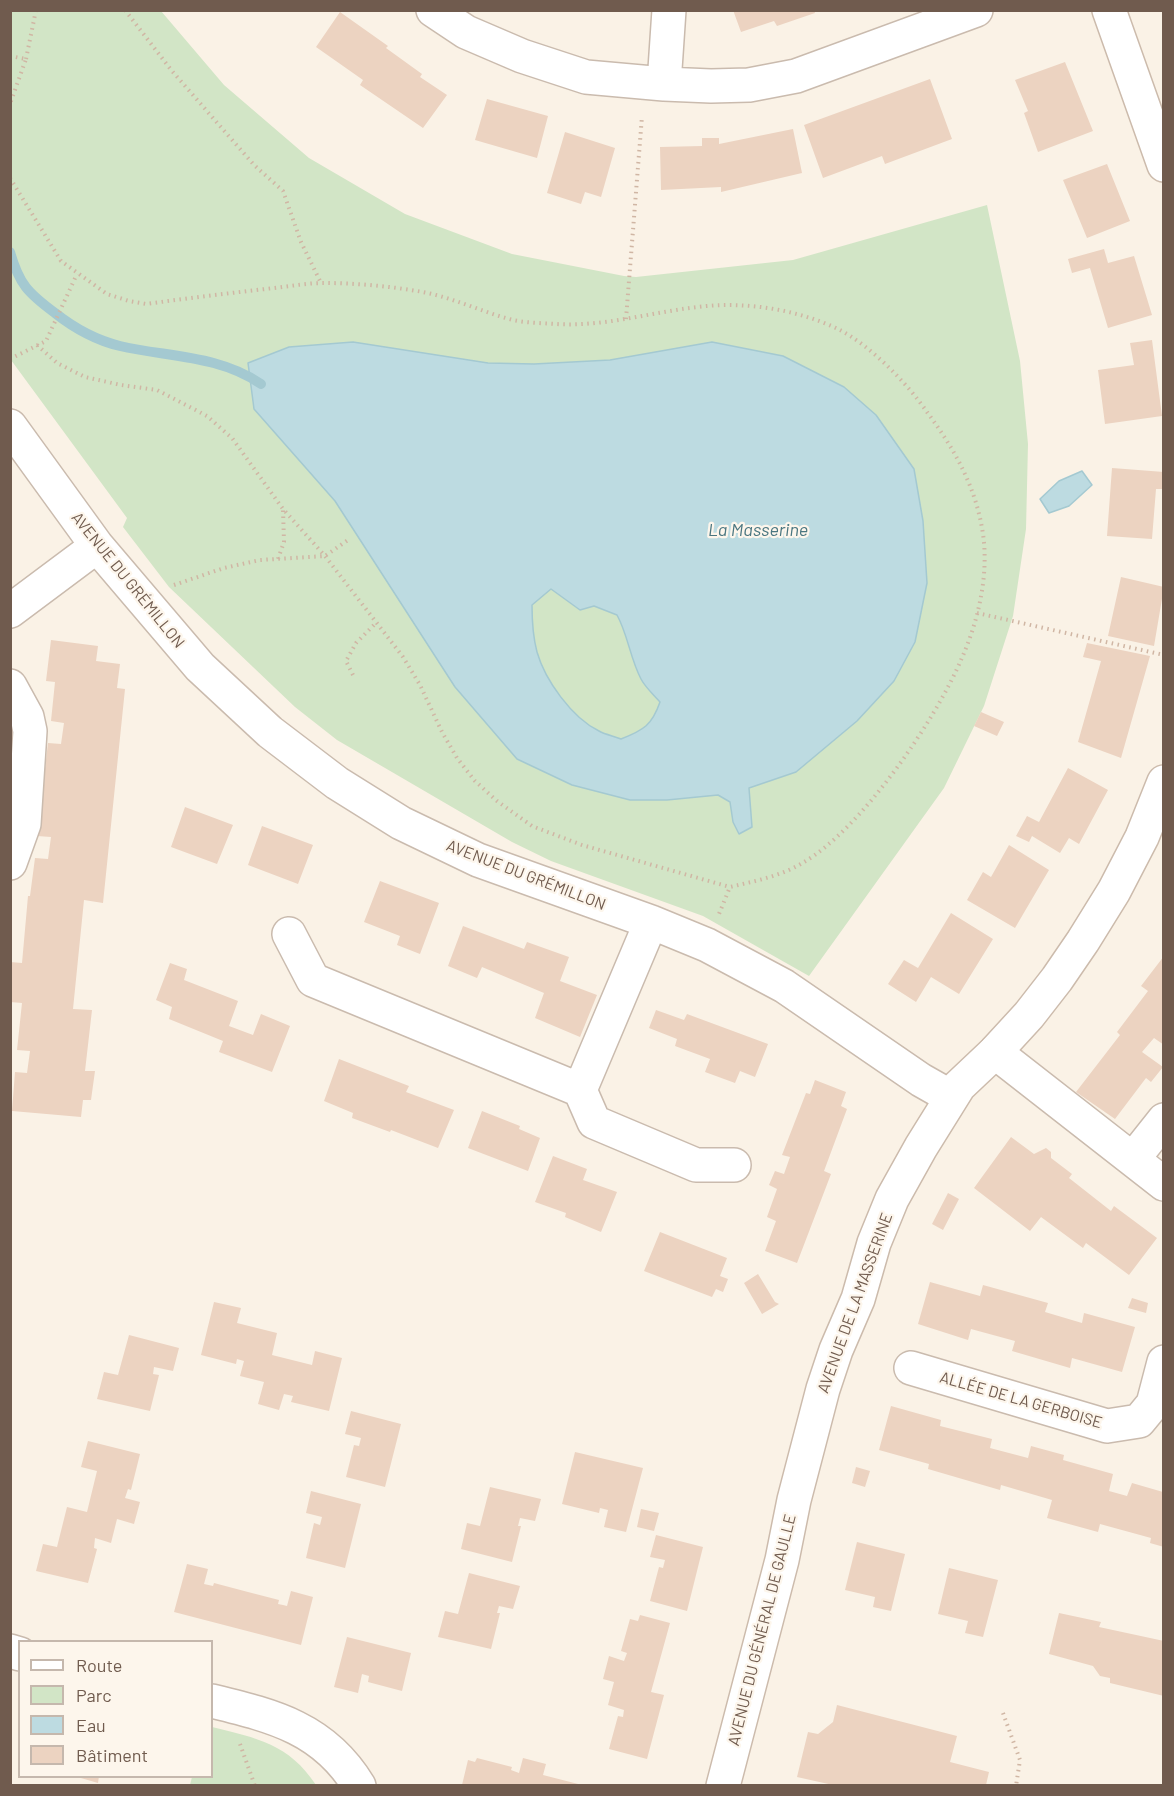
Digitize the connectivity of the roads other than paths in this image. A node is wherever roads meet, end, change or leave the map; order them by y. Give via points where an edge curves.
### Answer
1 (433, 10) edge
2 (669, 10) edge
3 (976, 10) edge
4 (1109, 10) edge
5 (655, 83) junction
6 (1164, 165) edge
7 (10, 426) edge
8 (97, 546) junction
9 (10, 610) edge
10 (10, 686) edge
11 (1164, 782) edge
12 (10, 863) edge
13 (651, 922) junction
14 (290, 934) dead end
15 (995, 1052) junction
16 (580, 1090) junction
17 (951, 1097) junction
18 (1164, 1120) edge
19 (1133, 1159) junction
20 (734, 1165) dead end
21 (1164, 1184) edge
22 (1164, 1362) edge
23 (911, 1368) dead end
24 (800, 1474) joint
25 (213, 1701) edge
26 (359, 1785) edge
27 (723, 1785) edge

1 - 5 street via 466,32 522,56 586,77
2 - 5 street
3 - 5 street via 796,76 749,85
4 - 6 street
7 - 8 street, AVENUE DU GRÉMILLON
8 - 9 street
8 - 13 street, AVENUE DU GRÉMILLON via 200,668 270,732 337,783 400,823 478,860
10 - 12 street via 30,730 24,824
11 - 15 street, AVENUE DE LA MASSERINE via 1142,837 1089,931 1057,979
13 - 16 street
13 - 17 street, AVENUE DU GRÉMILLON via 707,945 784,986
14 - 16 street via 313,980
15 - 17 street, AVENUE DE LA MASSERINE
15 - 19 street
16 - 20 street via 594,1122 696,1165
17 - 24 street, AVENUE DE LA MASSERINE via 892,1199 874,1243 858,1299 823,1389
18 - 19 street
19 - 21 street
22 - 23 street, ALLÉE DE LA GERBOISE via 1153,1404 1139,1421 1107,1426
24 - 27 street, AVENUE DU GÉNÉRAL DE GAULLE via 782,1560
25 - 26 street via 278,1719 304,1731 335,1754

